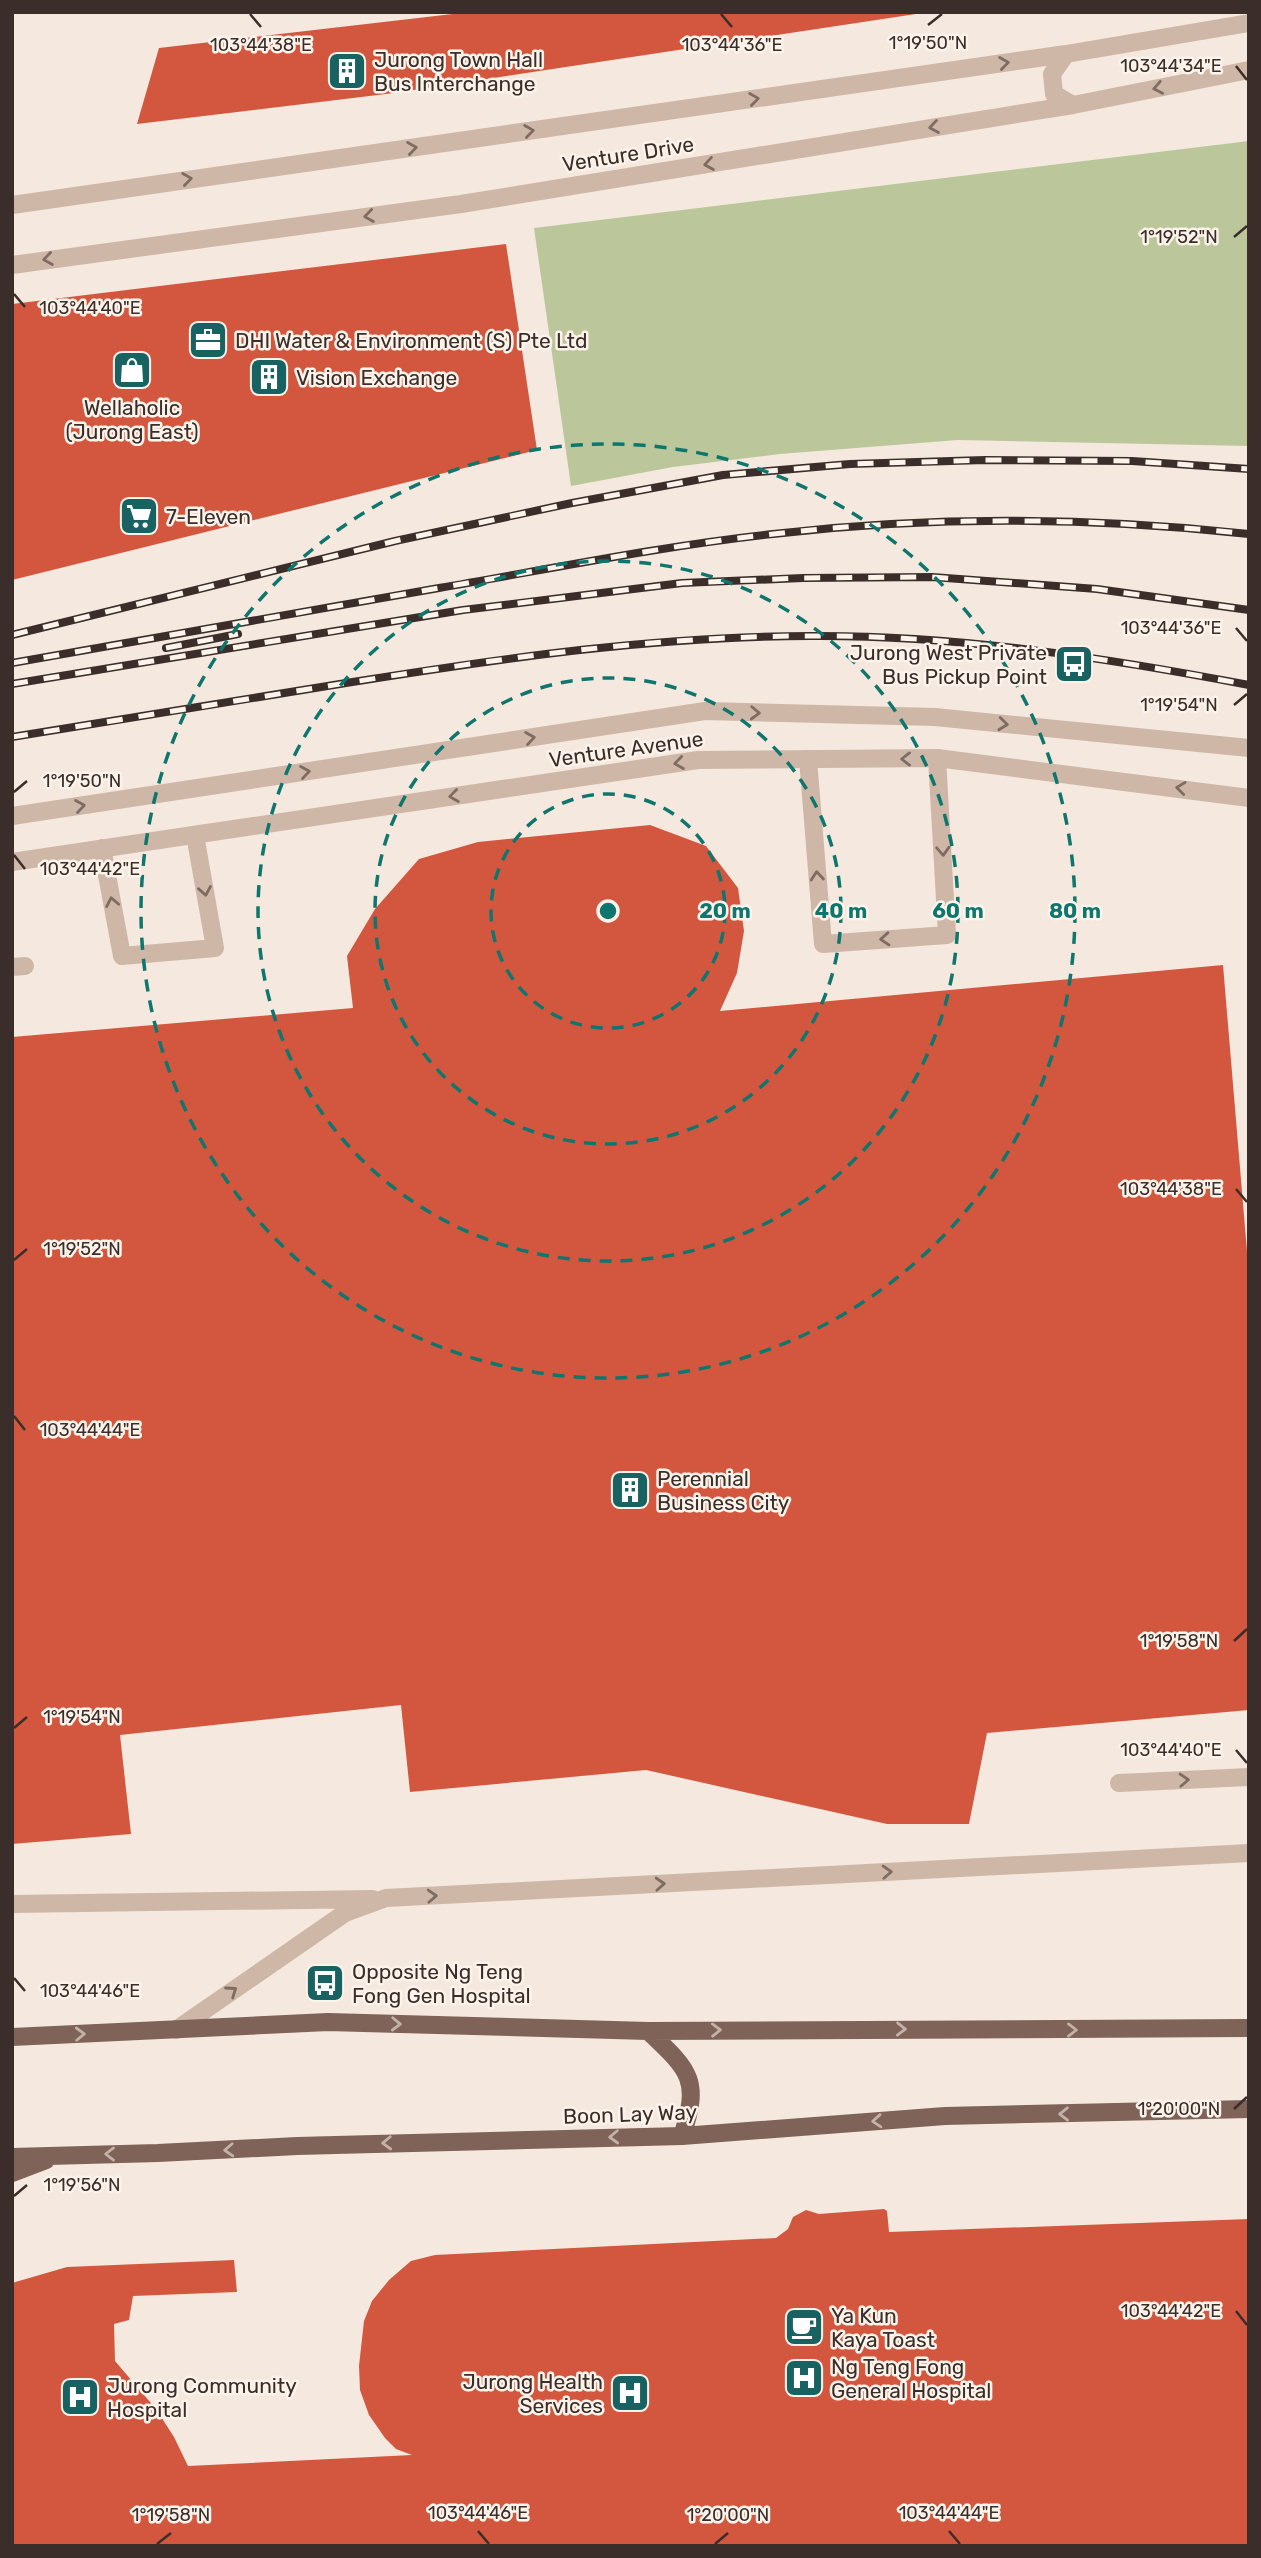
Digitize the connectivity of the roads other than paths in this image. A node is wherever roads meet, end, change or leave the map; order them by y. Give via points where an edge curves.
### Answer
1 (1249, 23) edge
2 (1066, 54) junction
3 (1249, 71) edge
4 (1073, 105) junction
5 (12, 205) edge
6 (12, 265) edge
7 (1249, 748) edge
8 (937, 758) junction
9 (808, 760) junction
10 (1249, 797) edge
11 (12, 816) edge
12 (195, 835) junction
13 (102, 848) junction
14 (12, 862) edge
15 (1249, 1777) edge
16 (1119, 1783) dead end
17 (1249, 1853) edge
18 (386, 1898) junction
19 (12, 1904) edge
20 (1249, 2028) edge
21 (176, 2031) junction
22 (648, 2031) junction
23 (12, 2037) edge
24 (1249, 2109) edge
25 (682, 2136) junction
26 (62, 2154) junction
27 (12, 2157) edge
28 (12, 2173) edge

1 - 2 street, Venture Drive
2 - 4 street via 1052,74 1054,94
5 -> 2 street, Venture Drive
3 -> 4 street, Venture Drive
4 -> 6 street, Venture Drive via 461,204
11 -> 7 street, Venture Avenue via 705,711 935,717
8 -> 9 street, Venture Avenue
8 -> 9 street via 947,935 823,944
10 -> 8 street, Venture Avenue
9 -> 12 street, Venture Avenue via 698,760
12 - 13 street, Venture Avenue
12 -> 13 street via 215,948 122,956
13 - 14 street, Venture Avenue
16 -> 15 street
18 -> 17 street
18 - 19 street
21 -> 18 street via 345,1913
22 -> 20 main road
21 -> 22 main road via 328,2022
23 -> 21 main road
22 - 25 main road via 679,2060 689,2079 692,2106
24 -> 25 main road, Boon Lay Way via 945,2116
25 -> 26 main road, Boon Lay Way
26 - 27 main road, Boon Lay Way
26 - 28 main road

